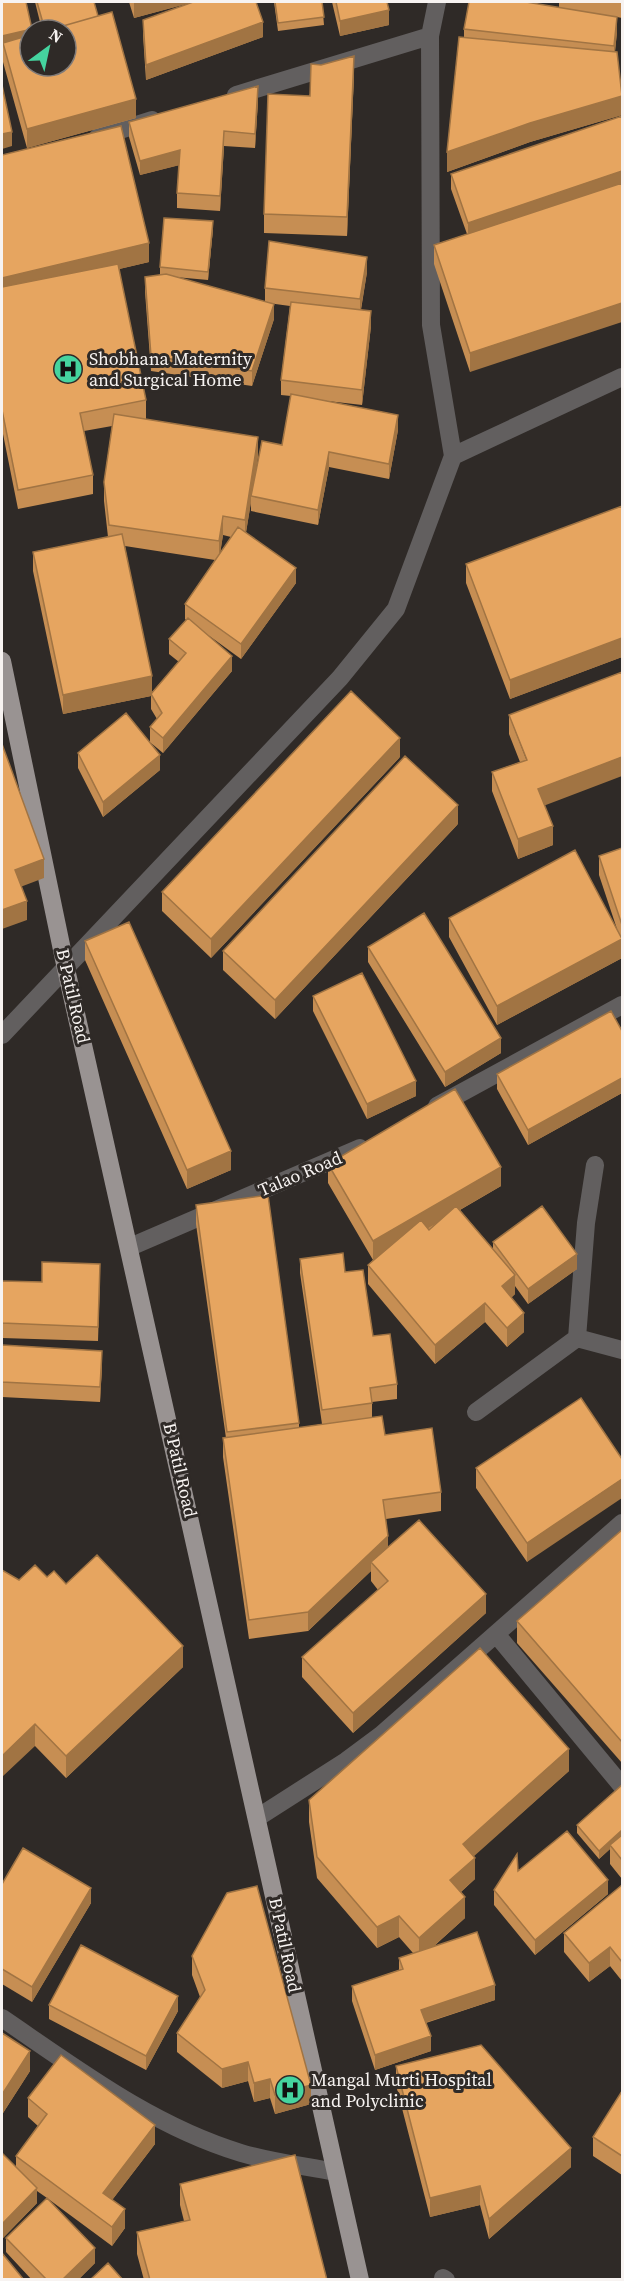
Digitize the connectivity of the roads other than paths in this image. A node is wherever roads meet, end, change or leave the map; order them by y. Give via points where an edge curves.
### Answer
1 (437, 2) edge
2 (430, 36) junction
3 (216, 101) edge
4 (171, 115) edge
5 (81, 142) edge
6 (622, 377) edge
7 (453, 456) junction
8 (2, 661) edge
9 (66, 969) junction
10 (622, 1005) edge
11 (2, 1035) edge
12 (426, 1112) edge
13 (374, 1140) edge
14 (595, 1165) dead end
15 (130, 1247) junction
16 (577, 1338) junction
17 (622, 1350) edge
18 (477, 1412) dead end
19 (622, 1523) edge
20 (496, 1634) junction
21 (622, 1786) edge
22 (257, 1818) junction
23 (2, 2018) edge
24 (336, 2172) junction
25 (360, 2280) edge

1 - 2 street
2 - 3 street
2 - 7 street via 431,325
4 - 5 street
6 - 7 street
7 - 9 street via 396,609 340,678
8 - 9 main road, B Patil Road
9 - 11 street
9 - 15 main road, B Patil Road
10 - 12 street
13 - 15 street, Talao Road
14 - 16 street
15 - 22 main road, B Patil Road
16 - 17 street
16 - 18 street
19 - 20 street
20 - 21 street
20 - 22 street via 373,1741
22 - 24 main road, B Patil Road
23 - 24 street via 94,2081 167,2124 241,2153
24 - 25 main road, B Patil Road

